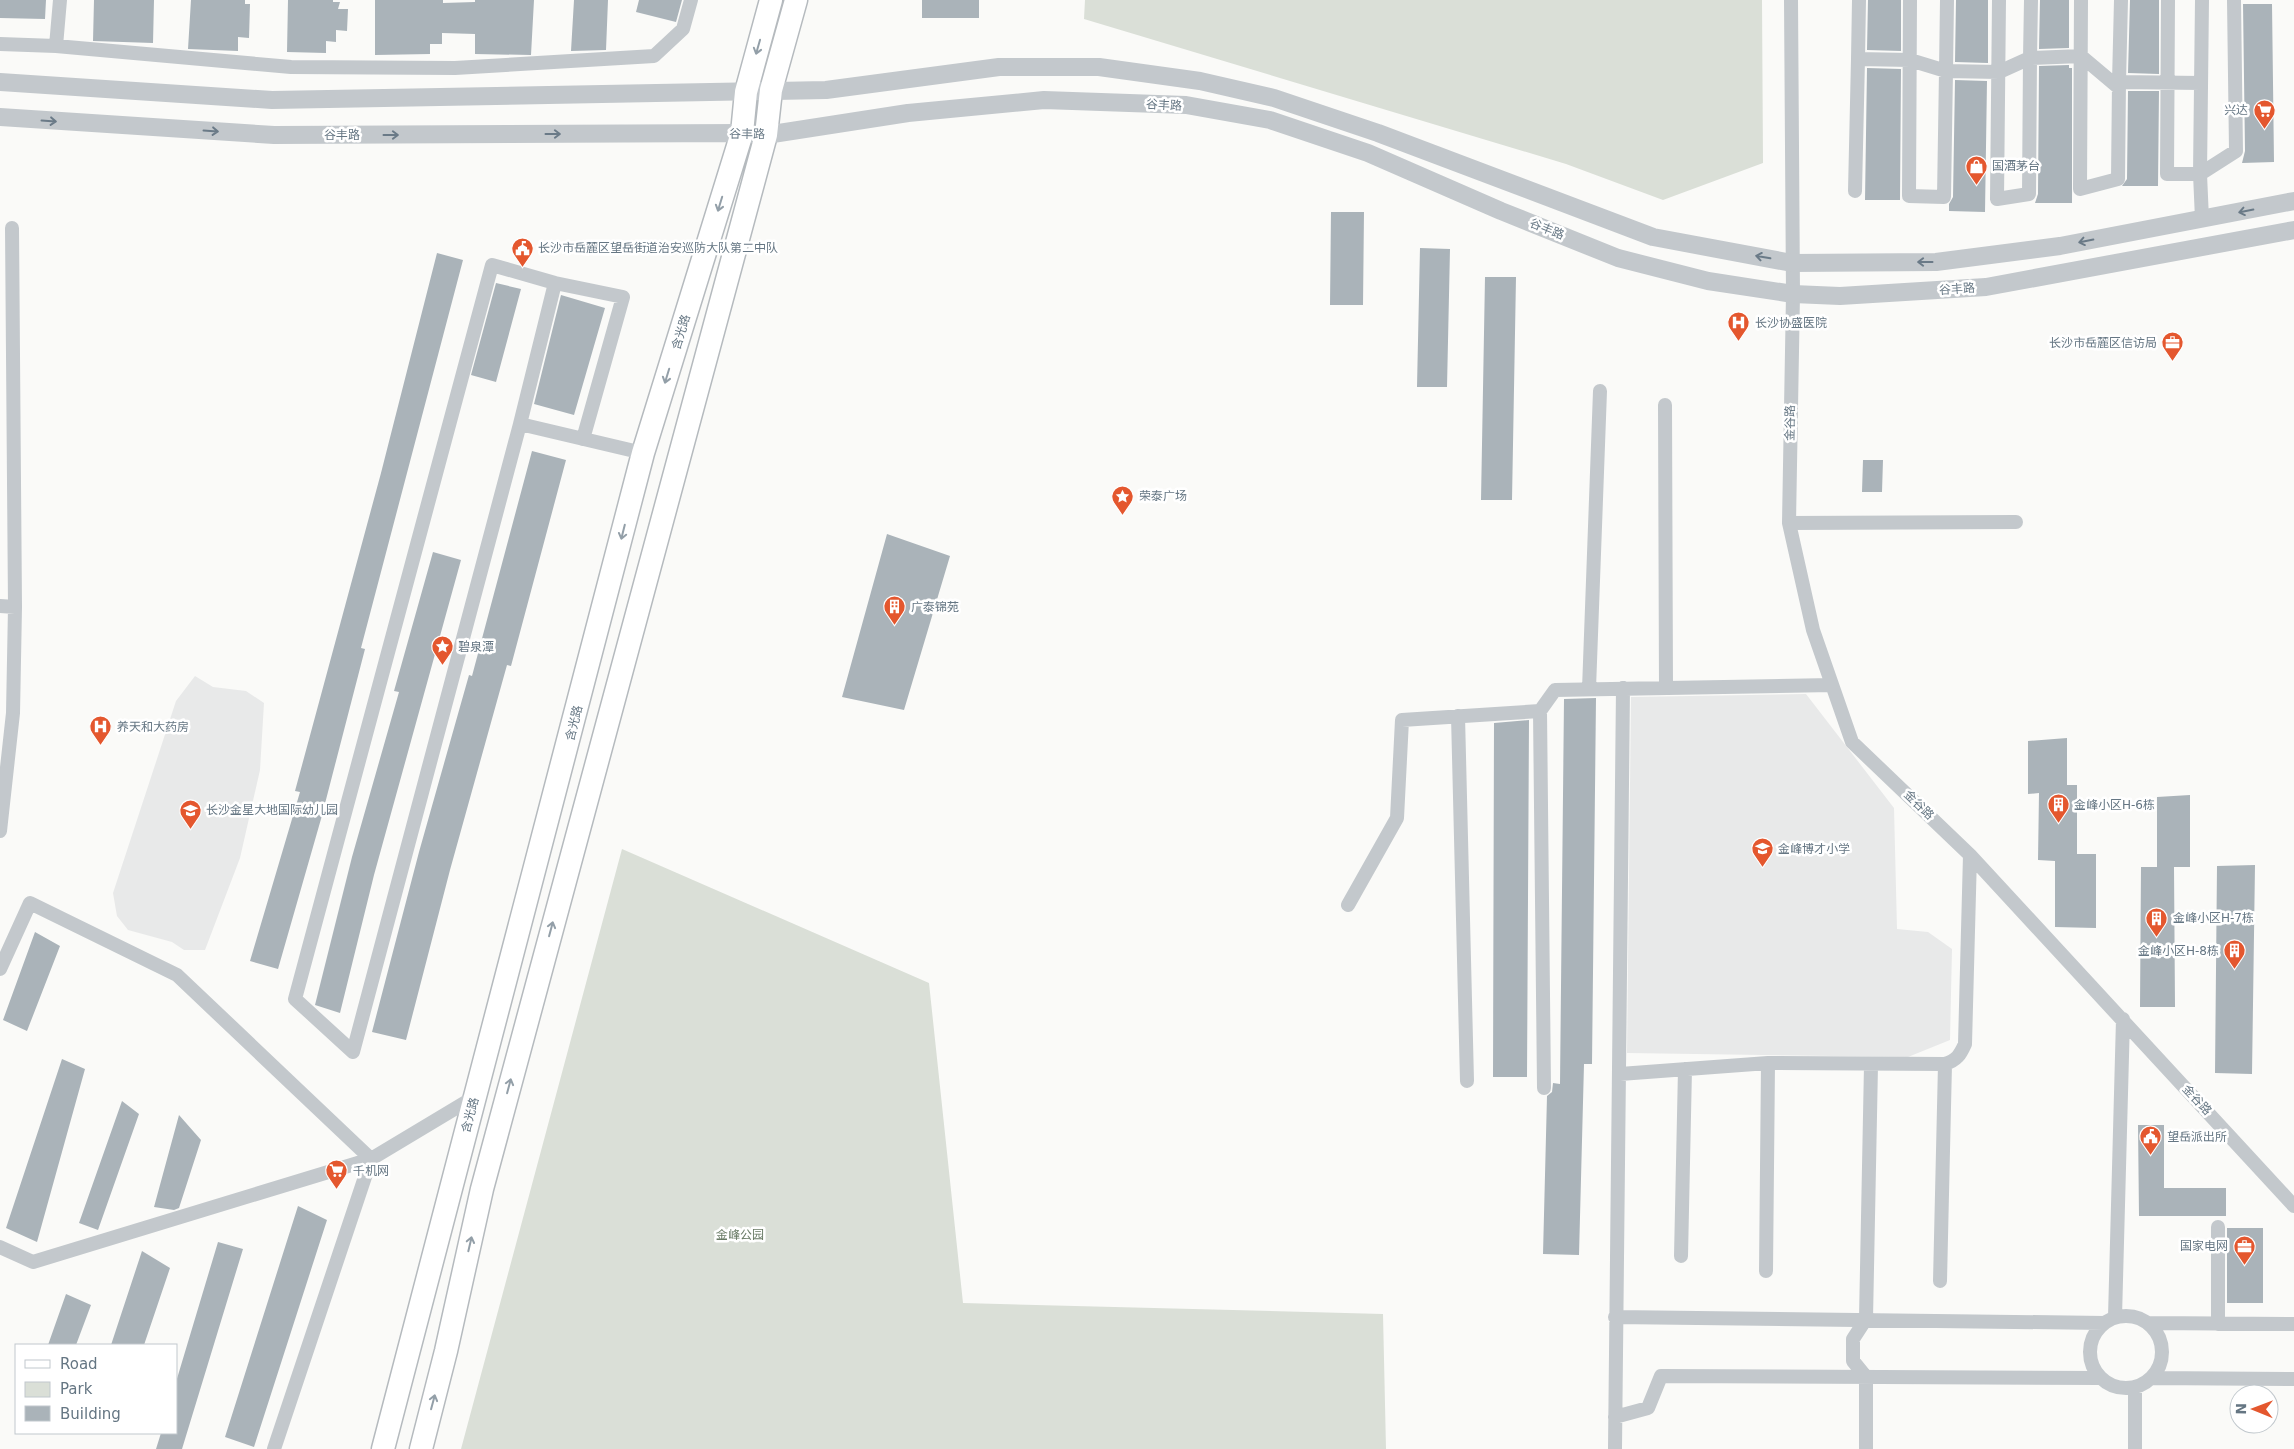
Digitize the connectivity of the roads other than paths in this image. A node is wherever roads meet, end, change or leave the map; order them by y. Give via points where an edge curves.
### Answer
1 (60, 0) edge
2 (691, 0) edge
3 (771, 0) edge
4 (796, 0) edge
5 (1791, 0) edge
6 (1859, 0) edge
7 (1910, 0) edge
8 (1947, 0) edge
9 (1999, 0) edge
10 (2031, 0) edge
11 (2081, 0) edge
12 (2120, 0) edge
13 (2168, 0) edge
14 (2202, 0) edge
15 (2234, 0) edge
16 (0, 44) edge
17 (56, 46) junction
18 (2081, 56) junction
19 (2030, 58) junction
20 (1858, 60) junction
21 (1910, 60) junction
22 (1946, 71) junction
23 (1999, 72) junction
24 (0, 82) edge
25 (2201, 83) junction
26 (2167, 84) junction
27 (2119, 85) junction
28 (771, 90) junction
29 (746, 92) junction
30 (0, 118) edge
31 (742, 134) junction
32 (766, 136) junction
33 (2200, 174) junction
34 (1855, 191) dead end
35 (2294, 202) edge
36 (2202, 219) junction
37 (12, 228) dead end
38 (2294, 230) edge
39 (1792, 263) junction
40 (555, 283) junction
41 (1793, 294) junction
42 (1600, 391) dead end
43 (1664, 405) dead end
44 (520, 424) junction
45 (583, 439) junction
46 (643, 453) junction
47 (2016, 522) dead end
48 (1789, 523) junction
49 (0, 606) edge
50 (15, 607) junction
51 (1832, 685) junction
52 (1666, 687) junction
53 (1623, 688) junction
54 (1589, 689) junction
55 (1540, 711) junction
56 (1458, 716) junction
57 (0, 830) edge
58 (1970, 855) junction
59 (1348, 905) dead end
60 (0, 969) edge
61 (2123, 1019) junction
62 (1768, 1063) junction
63 (1945, 1064) junction
64 (1870, 1065) junction
65 (1685, 1069) junction
66 (1620, 1074) junction
67 (1467, 1081) dead end
68 (1544, 1088) dead end
69 (476, 1096) junction
70 (370, 1159) junction
71 (2294, 1206) edge
72 (2218, 1226) dead end
73 (0, 1247) edge
74 (1681, 1256) dead end
75 (1766, 1271) dead end
76 (1940, 1281) dead end
77 (1615, 1316) junction
78 (1866, 1319) junction
79 (2110, 1320) junction
80 (2148, 1323) junction
81 (2218, 1324) junction
82 (2294, 1324) edge
83 (1866, 1377) junction
84 (2101, 1378) junction
85 (2151, 1378) junction
86 (2294, 1379) edge
87 (2135, 1387) junction
88 (1615, 1417) junction
89 (274, 1449) edge
90 (384, 1449) edge
91 (420, 1449) edge
92 (1615, 1449) edge
93 (1866, 1449) edge
94 (2135, 1449) edge

1 - 17 street
2 - 17 street via 683,29 654,56 455,68 292,67
3 -> 29 main road, 含光路
4 - 28 main road
5 - 39 street, 金谷路
6 - 20 street
7 - 21 street
8 - 22 street
9 - 23 street
10 - 19 street
11 - 18 street
12 - 27 street
13 - 26 street
14 - 25 street
15 - 33 street via 2236,151
16 - 17 street
18 - 19 street
18 - 27 street
18 - 27 street via 2080,189 2118,179
19 - 23 street
19 - 23 street via 2029,194 1997,199
20 - 21 street
20 - 34 street
21 - 22 street
21 - 22 street via 1909,196 1944,198
22 - 23 street
24 - 29 street via 272,100
25 - 26 street
25 - 33 street
26 - 27 street
26 - 33 street via 2167,174
28 - 29 street
28 - 32 main road
39 -> 28 street via 1653,237 1378,132 1274,98 1200,81 1099,67 999,67 826,90
29 - 31 main road, 含光路
30 -> 31 street, 谷丰路 via 274,135
31 - 32 street, 谷丰路
31 -> 46 main road, 含光路
32 - 41 street, 谷丰路 via 908,113 1044,100 1186,105 1270,120 1368,153 1618,258 1708,281
91 -> 32 main road via 489,1161
33 - 36 street
35 -> 36 street
36 -> 39 street via 2060,246 1936,262
37 - 50 street
38 - 41 street, 谷丰路 via 1986,287 1840,296
39 - 41 street, 金谷路
40 - 44 street
40 - 44 street via 492,265 297,989 295,999 353,1052
40 - 45 street via 623,297
41 - 48 street, 金谷路
42 - 54 street
43 - 52 street
44 - 45 street
45 - 46 street
46 -> 69 main road, 含光路
47 - 48 street
48 - 51 street, 金谷路 via 1813,630
49 - 50 street
50 - 57 street via 13,713
51 - 52 street
51 - 58 street, 金谷路 via 1852,742
52 - 53 street
53 - 54 street
53 - 66 street
54 - 55 street via 1555,690
55 - 56 street
55 - 68 street
56 - 59 street via 1402,720 1397,818
56 - 67 street
58 - 61 street, 金谷路
58 - 63 street via 1965,1044 1960,1057
60 - 70 street via 30,903 178,975
61 - 71 street, 金谷路
61 - 79 street
62 - 64 street
62 - 65 street
62 - 75 street
63 - 64 street
63 - 76 street
64 - 78 street
65 - 66 street
65 - 74 street
66 - 77 street
69 - 70 street
69 - 90 main road, 含光路
70 - 73 street via 33,1262
70 - 89 street
72 - 81 street
77 - 78 street
77 - 88 street
78 - 79 street
78 - 83 street via 1853,1339 1853,1361
79 - 80 street via 2132,1316
79 - 84 street via 2094,1335 2090,1350 2093,1366
80 - 81 street
80 - 85 street via 2158,1335 2162,1350 2160,1365
81 - 82 street
83 - 84 street
83 - 88 street via 1661,1376 1648,1408
83 - 93 street
84 - 87 street via 2117,1387
85 - 86 street
85 - 87 street
87 - 94 street
88 - 92 street

